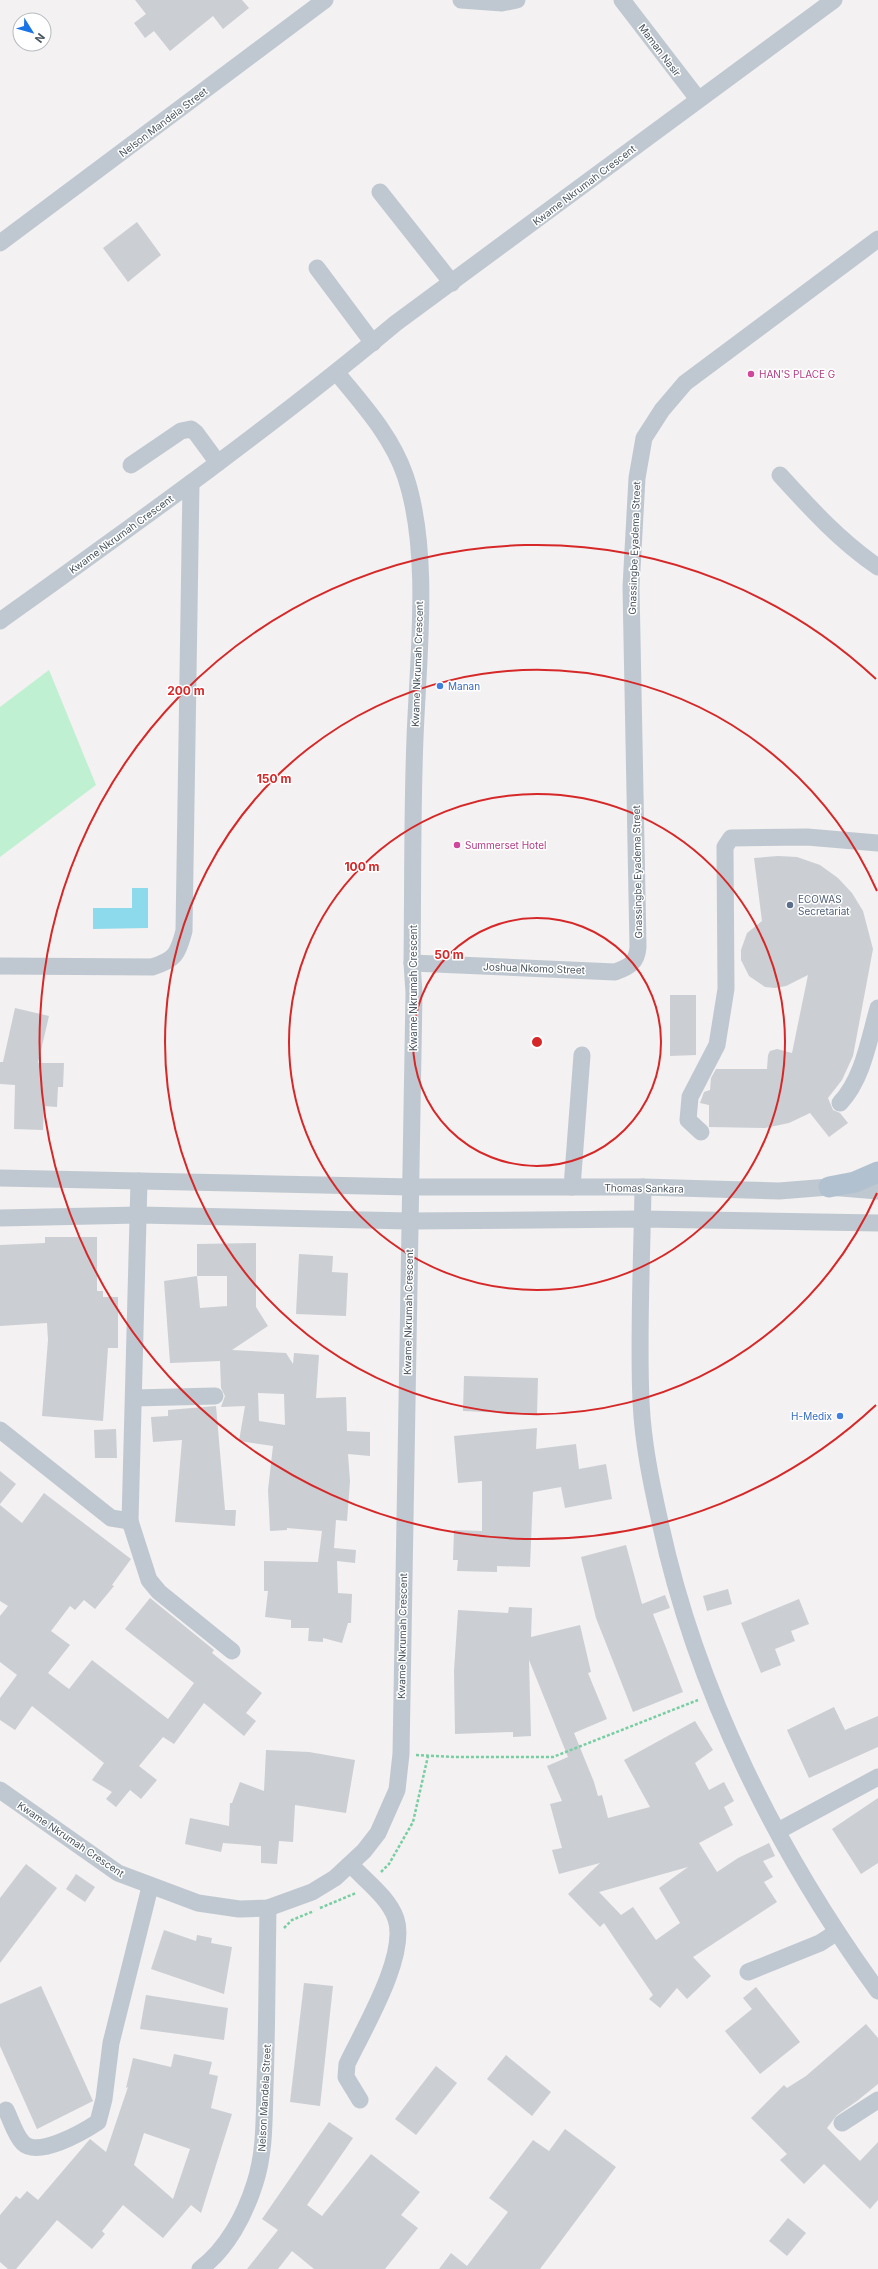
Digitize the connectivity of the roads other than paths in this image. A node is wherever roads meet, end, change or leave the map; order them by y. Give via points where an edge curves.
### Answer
1 (325, 0) edge
2 (461, 0) edge
3 (517, 0) edge
4 (622, 0) edge
5 (834, 0) edge
6 (698, 99) junction
7 (380, 192) dead end
8 (878, 239) edge
9 (0, 243) edge
10 (317, 268) dead end
11 (452, 283) junction
12 (373, 343) junction
13 (337, 373) junction
14 (218, 463) junction
15 (131, 465) dead end
16 (780, 475) dead end
17 (191, 483) junction
18 (878, 567) edge
19 (0, 622) edge
20 (878, 843) edge
21 (412, 963) junction
22 (0, 966) edge
23 (630, 966) joint
24 (878, 1008) edge
25 (582, 1055) dead end
26 (840, 1103) dead end
27 (701, 1132) dead end
28 (878, 1172) edge
29 (0, 1178) edge
30 (138, 1181) junction
31 (410, 1187) junction
32 (572, 1187) junction
33 (643, 1187) junction
34 (829, 1187) junction
35 (878, 1191) edge
36 (139, 1215) junction
37 (0, 1218) edge
38 (642, 1219) junction
39 (410, 1221) junction
40 (878, 1223) edge
41 (215, 1396) dead end
42 (134, 1398) junction
43 (0, 1430) edge
44 (130, 1521) junction
45 (232, 1651) dead end
46 (878, 1777) edge
47 (0, 1790) edge
48 (778, 1831) junction
49 (351, 1865) junction
50 (150, 1887) junction
51 (268, 1908) junction
52 (836, 1932) junction
53 (748, 1972) dead end
54 (878, 1991) edge
55 (360, 2100) dead end
56 (878, 2100) edge
57 (6, 2110) dead end
58 (842, 2123) dead end
59 (200, 2269) edge

1 - 9 street, Nelson Mandela Street
2 - 3 street via 502,3
4 - 6 street, Maman Nasir
5 - 6 street, Kwame Nkrumah Crescent
6 - 11 street, Kwame Nkrumah Crescent
7 - 11 street
8 - 23 street, Gnassingbe Eyadema Street via 684,383 644,438 637,478 631,588 638,947 636,959
10 - 12 street
11 - 12 street, Kwame Nkrumah Crescent
12 - 13 street, Kwame Nkrumah Crescent
13 - 14 street, Kwame Nkrumah Crescent
13 - 21 street, Kwame Nkrumah Crescent via 387,436 405,474 415,512 420,580 414,750
14 - 15 street via 191,429 181,431
14 - 17 street, Kwame Nkrumah Crescent
16 - 18 street via 832,530 856,552
17 - 19 street, Kwame Nkrumah Crescent
17 - 22 street via 184,931 179,950 169,962 152,967
20 - 27 street via 807,837 731,838 725,847 726,989 717,1045 690,1097 688,1120
21 - 23 street, Joshua Nkomo Street via 615,972
21 - 31 street, Kwame Nkrumah Crescent via 414,993
24 - 26 street via 861,1064 848,1094
25 - 32 street
28 - 34 main road via 856,1182
29 - 30 street, Thomas Sankara
30 - 31 street, Thomas Sankara
30 - 36 street
31 - 32 street, Thomas Sankara
31 - 39 street, Kwame Nkrumah Crescent
32 - 33 street, Thomas Sankara
33 - 34 street, Thomas Sankara via 779,1191
33 - 38 street
34 - 35 street, Thomas Sankara
36 - 37 street
36 - 39 street
36 - 42 street
38 - 39 street
38 - 40 street
38 - 48 street via 641,1403 650,1474 669,1562 687,1625 712,1694
39 - 49 street, Kwame Nkrumah Crescent via 401,1754 397,1790 378,1833
41 - 42 street
42 - 44 street
43 - 44 street via 111,1518
44 - 45 street via 148,1580 159,1592
46 - 48 street
47 - 50 street, Kwame Nkrumah Crescent via 118,1873
48 - 52 street
49 - 51 street, Kwame Nkrumah Crescent via 312,1892
49 - 55 street via 389,1905 396,1919 397,1951 392,1968 346,2064 346,2078
50 - 51 street, Kwame Nkrumah Crescent via 198,1903 239,1909
50 - 57 street via 111,2043 104,2099 98,2122 66,2140 29,2148 20,2139
51 - 59 street, Nelson Mandela Street via 263,2145 246,2208 230,2236
52 - 53 street via 820,1943
52 - 54 street
56 - 58 street

